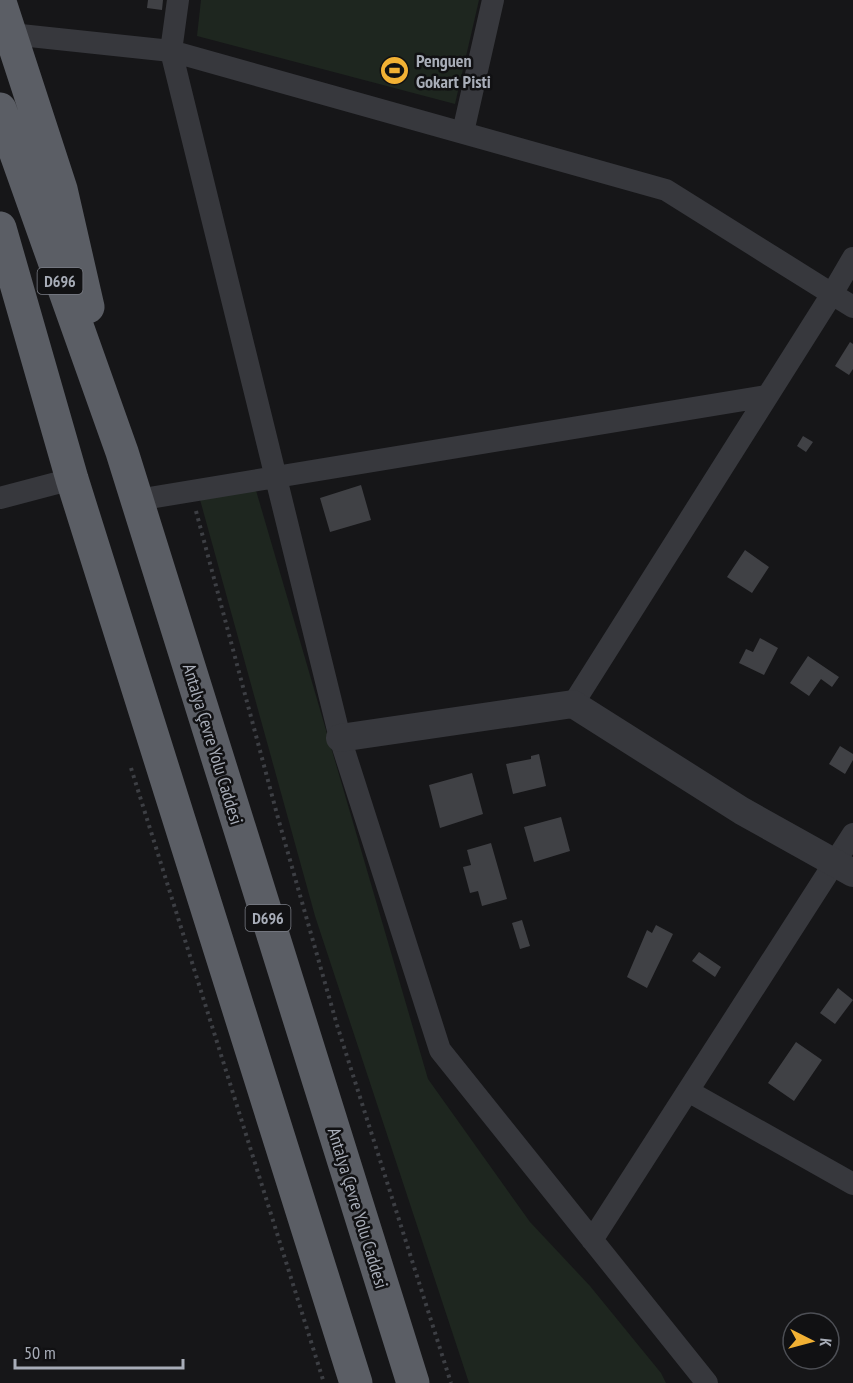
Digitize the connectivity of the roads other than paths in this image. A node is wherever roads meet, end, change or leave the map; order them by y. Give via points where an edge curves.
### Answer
1 (178, 0) edge
2 (493, 0) edge
3 (0, 2) edge
4 (11, 34) junction
5 (171, 51) junction
6 (0, 109) edge
7 (463, 132) junction
8 (0, 228) edge
9 (853, 258) edge
10 (832, 294) junction
11 (0, 306) edge
12 (853, 307) edge
13 (767, 396) junction
14 (122, 452) junction
15 (69, 468) junction
16 (275, 477) junction
17 (0, 498) edge
18 (137, 500) junction
19 (573, 704) junction
20 (340, 738) junction
21 (853, 834) edge
22 (844, 868) edge
23 (688, 1091) junction
24 (853, 1184) edge
25 (592, 1240) junction
26 (356, 1383) edge
27 (413, 1383) edge
28 (707, 1383) edge

1 - 5 street
2 - 7 street
3 - 4 highway
4 - 5 street
4 - 14 highway via 61,189
5 - 7 street
5 - 16 street
6 - 14 highway, Antalya Çevre Yolu Caddesi / D696
7 - 10 street via 666,190
8 - 15 highway, D696
9 - 10 street
10 - 12 street
10 - 13 street
11 - 15 highway
13 - 16 street
13 - 19 street
14 - 18 highway, Antalya Çevre Yolu Caddesi / D696
15 - 17 street
15 - 26 highway, D696
16 - 18 street
16 - 20 street
18 - 27 highway, Antalya Çevre Yolu Caddesi / D696
19 - 20 street
19 - 22 street via 741,811
20 - 25 street via 440,1050
21 - 22 street
22 - 23 street
23 - 24 street
23 - 25 street
25 - 28 street

